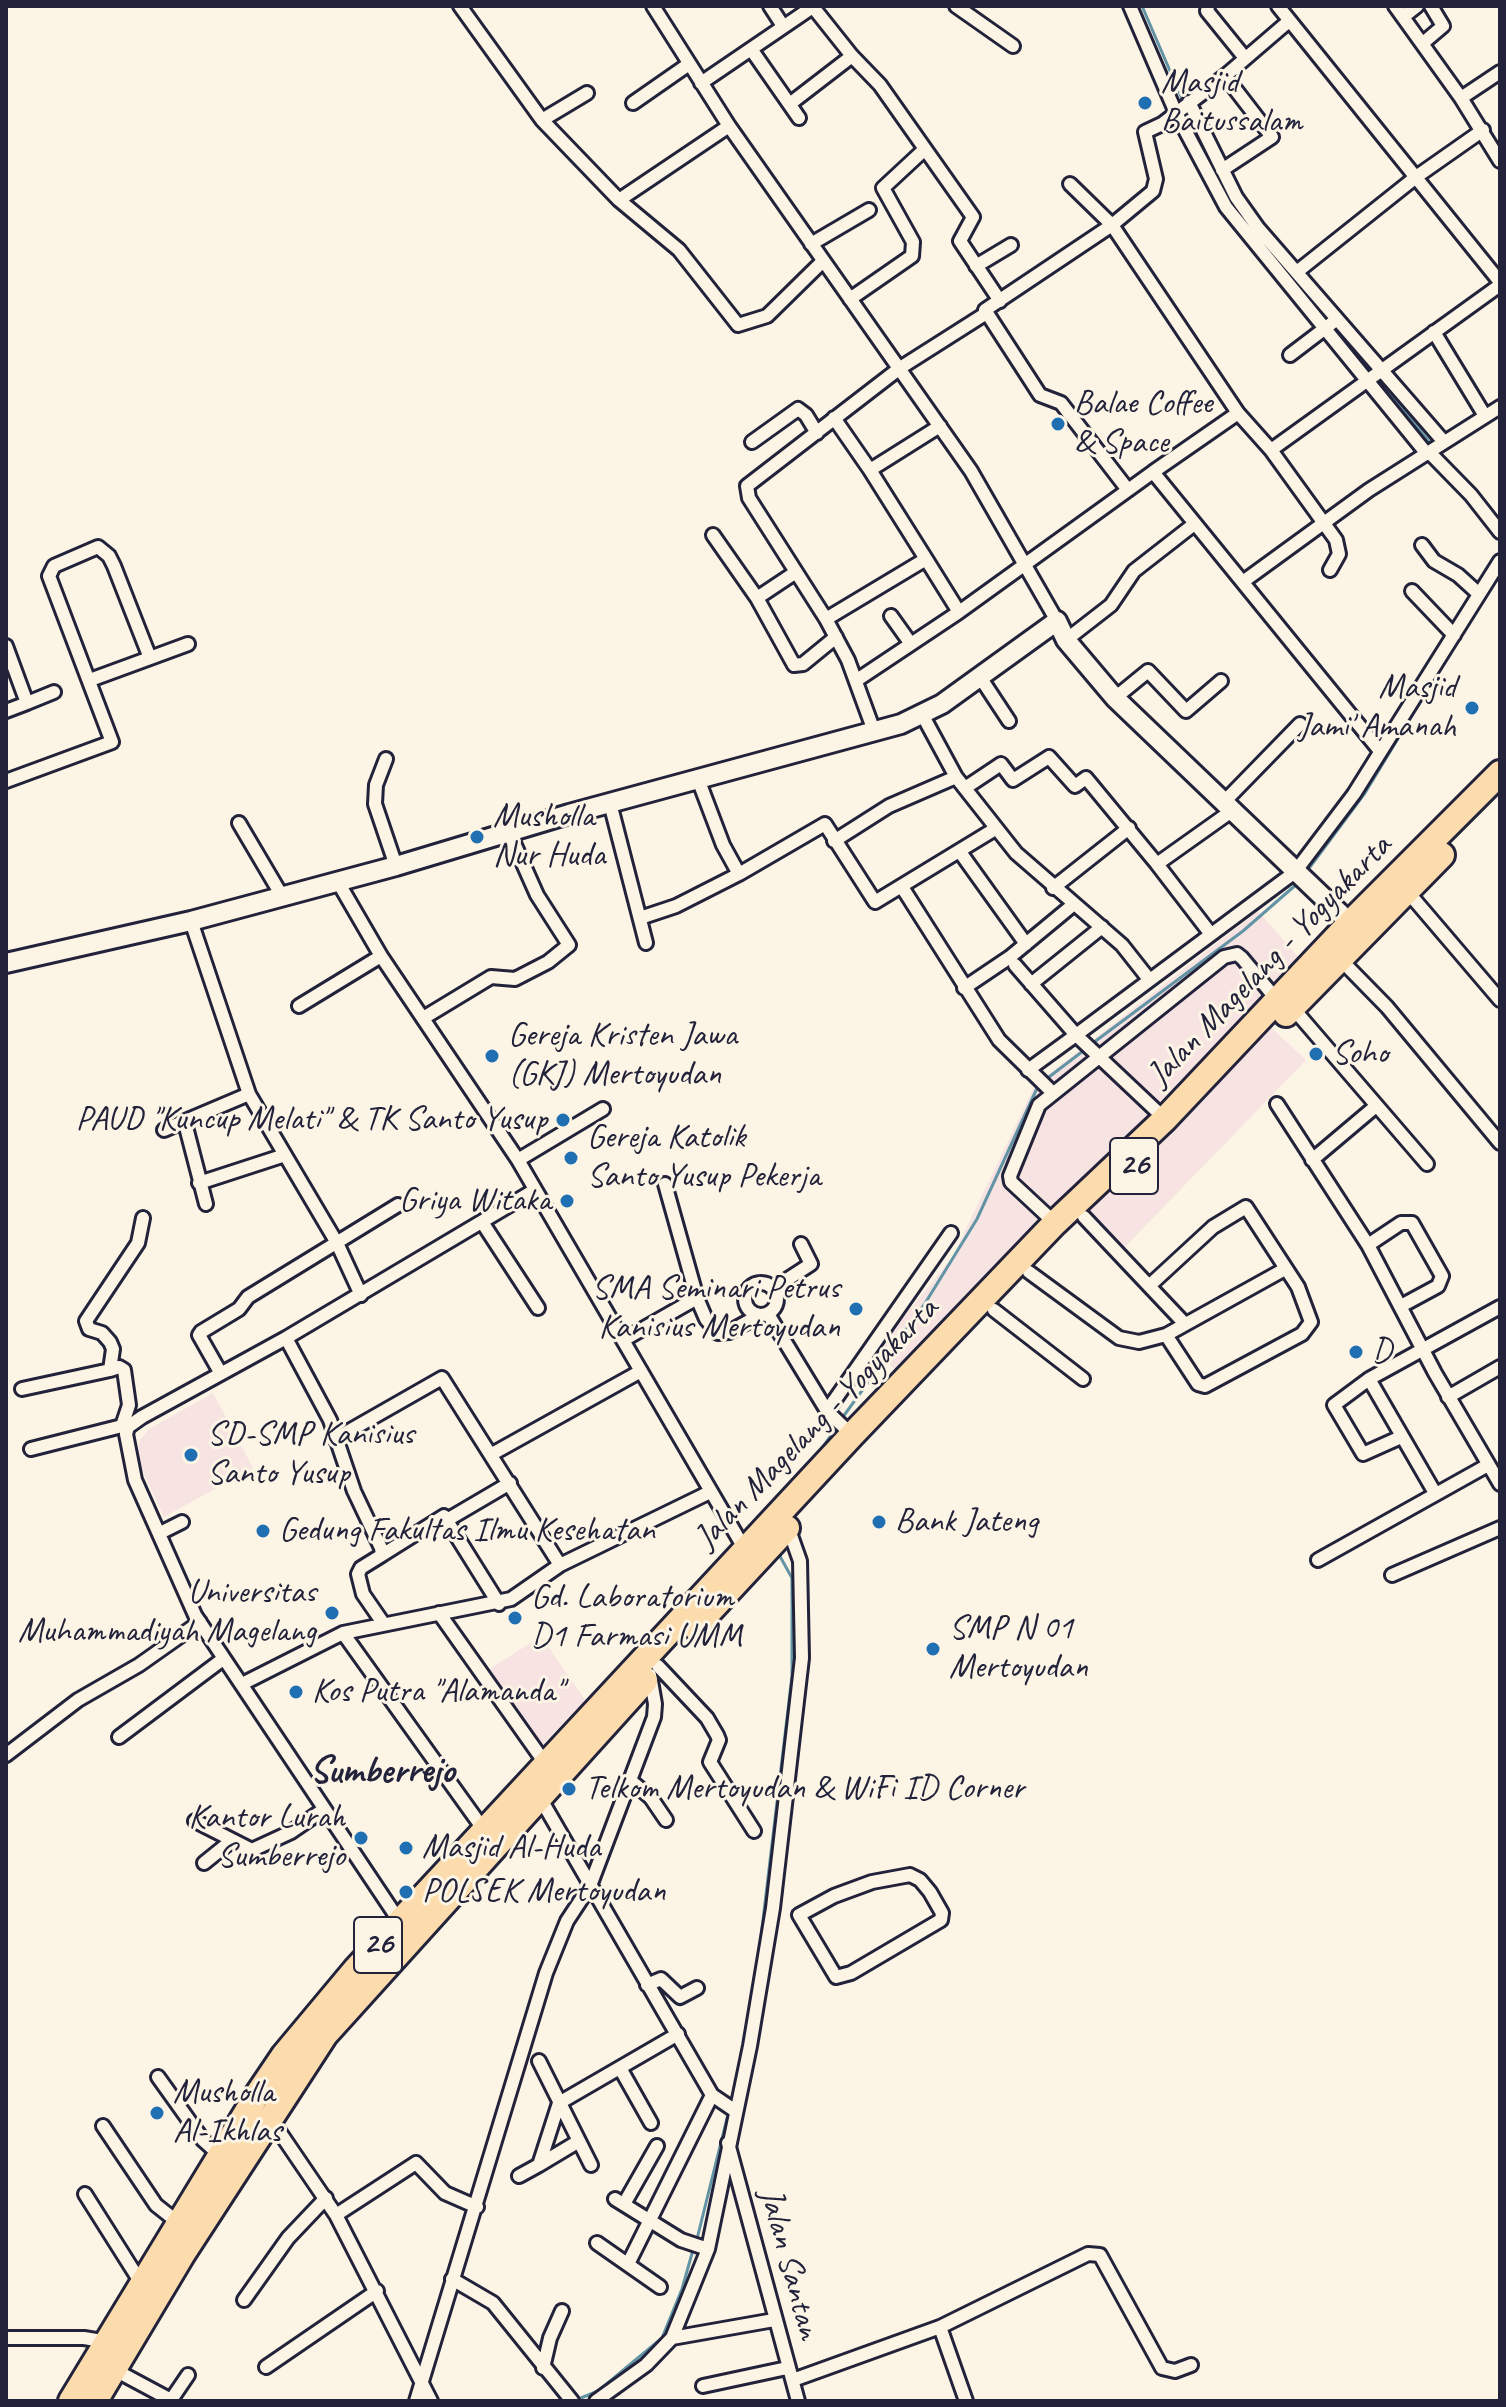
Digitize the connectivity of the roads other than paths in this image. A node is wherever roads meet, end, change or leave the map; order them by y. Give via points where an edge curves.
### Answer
1 (460, 6) edge
2 (653, 6) edge
3 (770, 6) edge
4 (814, 6) edge
5 (956, 6) edge
6 (1130, 6) edge
7 (1208, 6) edge
8 (1278, 6) edge
9 (1417, 6) edge
10 (1431, 6) edge
11 (1399, 11) edge
12 (1289, 21) junction
13 (783, 26) junction
14 (1423, 43) junction
15 (1013, 46) dead end
16 (751, 49) junction
17 (852, 56) junction
18 (1245, 58) junction
19 (689, 64) junction
20 (1500, 72) edge
21 (1225, 76) junction
22 (701, 83) junction
23 (587, 93) dead end
24 (1461, 98) junction
25 (633, 103) dead end
26 (791, 103) junction
27 (1183, 107) junction
28 (799, 118) dead end
29 (542, 120) junction
30 (729, 126) junction
31 (1483, 130) junction
32 (925, 149) junction
33 (1500, 161) edge
34 (1222, 170) junction
35 (1416, 177) junction
36 (1070, 184) dead end
37 (619, 200) junction
38 (869, 210) dead end
39 (1112, 225) junction
40 (811, 244) junction
41 (1011, 245) dead end
42 (822, 262) junction
43 (976, 266) junction
44 (1298, 271) junction
45 (1500, 284) edge
46 (850, 299) junction
47 (1000, 301) junction
48 (985, 314) junction
49 (1331, 324) junction
50 (1434, 332) junction
51 (1290, 355) dead end
52 (900, 368) junction
53 (1375, 377) junction
54 (1500, 407) edge
55 (1238, 413) junction
56 (1485, 416) junction
57 (834, 418) junction
58 (940, 426) junction
59 (817, 433) junction
60 (752, 442) dead end
61 (1434, 449) junction
62 (1271, 450) junction
63 (870, 470) junction
64 (1153, 472) junction
65 (1128, 490) junction
66 (1323, 521) junction
67 (1193, 525) junction
68 (1500, 532) edge
69 (713, 535) dead end
70 (1422, 545) dead end
71 (926, 559) junction
72 (1500, 561) edge
73 (1027, 563) junction
74 (1330, 570) dead end
75 (796, 572) junction
76 (1244, 581) junction
77 (1412, 591) dead end
78 (1477, 592) junction
79 (757, 598) junction
80 (959, 612) junction
81 (891, 616) dead end
82 (826, 619) junction
83 (1057, 621) junction
84 (1454, 635) junction
85 (836, 637) junction
86 (1066, 640) junction
87 (188, 644) dead end
88 (911, 644) junction
89 (6, 646) edge
90 (150, 658) junction
91 (980, 677) junction
92 (90, 680) junction
93 (857, 680) junction
94 (1221, 681) dead end
95 (54, 692) dead end
96 (1115, 698) junction
97 (27, 703) junction
98 (6, 711) edge
99 (923, 716) junction
100 (1009, 721) dead end
101 (1300, 724) dead end
102 (874, 731) junction
103 (1379, 749) junction
104 (386, 759) dead end
105 (1500, 773) edge
106 (956, 777) junction
107 (698, 779) junction
108 (6, 781) edge
109 (965, 788) junction
110 (1500, 794) edge
111 (610, 803) junction
112 (1229, 806) junction
113 (239, 823) dead end
114 (1129, 828) junction
115 (995, 829) junction
116 (509, 832) junction
117 (834, 841) junction
118 (960, 852) junction
119 (1157, 864) junction
120 (396, 866) junction
121 (739, 874) junction
122 (1300, 877) junction
123 (338, 882) junction
124 (902, 887) junction
125 (1053, 888) junction
126 (1407, 891) junction
127 (282, 896) junction
128 (1074, 904) junction
129 (640, 918) junction
130 (191, 921) junction
131 (1350, 923) junction
132 (1102, 927) junction
133 (1210, 933) junction
134 (646, 943) dead end
135 (1026, 944) junction
136 (381, 956) junction
137 (1340, 959) junction
138 (6, 963) edge
139 (1015, 965) dead end
140 (1148, 978) junction
141 (1031, 984) junction
142 (964, 988) junction
143 (1500, 1000) edge
144 (1285, 1004) junction
145 (299, 1006) dead end
146 (425, 1017) junction
147 (1087, 1046) junction
148 (1033, 1075) junction
149 (1053, 1093) junction
150 (249, 1094) junction
151 (1277, 1104) dead end
152 (1376, 1106) junction
153 (603, 1109) dead end
154 (1165, 1119) junction
155 (185, 1123) junction
156 (164, 1130) dead end
157 (1500, 1143) edge
158 (282, 1156) junction
159 (518, 1160) junction
160 (1312, 1160) junction
161 (1427, 1164) dead end
162 (199, 1183) junction
163 (665, 1184) dead end
164 (535, 1190) junction
165 (206, 1204) dead end
166 (398, 1205) dead end
167 (1084, 1217) junction
168 (143, 1218) dead end
169 (482, 1222) junction
170 (1055, 1223) junction
171 (951, 1233) dead end
172 (337, 1243) junction
173 (801, 1244) dead end
174 (1368, 1245) junction
175 (1285, 1269) junction
176 (1029, 1272) junction
177 (1149, 1286) junction
178 (774, 1288) junction
179 (361, 1295) junction
180 (697, 1298) junction
181 (1401, 1306) junction
182 (1500, 1307) edge
183 (538, 1308) dead end
184 (994, 1310) junction
185 (764, 1315) junction
186 (1185, 1324) junction
187 (1166, 1335) junction
188 (286, 1338) junction
189 (625, 1339) junction
190 (1424, 1349) junction
191 (1500, 1367) edge
192 (110, 1370) junction
193 (641, 1371) junction
194 (220, 1372) junction
195 (1083, 1379) dead end
196 (1369, 1379) junction
197 (22, 1389) dead end
198 (1448, 1397) junction
199 (883, 1412) junction
200 (840, 1424) junction
201 (125, 1427) junction
202 (1401, 1437) junction
203 (335, 1439) junction
204 (31, 1449) dead end
205 (492, 1454) junction
206 (1488, 1465) junction
207 (510, 1483) junction
208 (1500, 1484) edge
209 (710, 1492) junction
210 (1435, 1493) junction
211 (447, 1520) junction
212 (182, 1522) dead end
213 (1500, 1528) edge
214 (160, 1533) junction
215 (763, 1542) junction
216 (382, 1555) junction
217 (1318, 1560) dead end
218 (560, 1565) junction
219 (1392, 1575) dead end
220 (499, 1604) junction
221 (439, 1613) junction
222 (200, 1622) junction
223 (383, 1623) junction
224 (343, 1633) junction
225 (223, 1659) junction
226 (654, 1671) junction
227 (242, 1684) junction
228 (119, 1737) dead end
229 (6, 1755) edge
230 (545, 1763) junction
231 (630, 1780) junction
232 (539, 1796) junction
233 (323, 1810) junction
234 (666, 1820) dead end
235 (195, 1821) dead end
236 (484, 1830) junction
237 (754, 1831) dead end
238 (230, 1842) junction
239 (204, 1863) dead end
240 (590, 1886) junction
241 (444, 1887) junction
242 (773, 1908) junction
243 (799, 1915) junction
244 (400, 1922) junction
245 (647, 1985) junction
246 (697, 1988) dead end
247 (678, 2034) junction
248 (539, 2061) dead end
249 (620, 2068) junction
250 (158, 2077) dead end
251 (715, 2098) junction
252 (559, 2103) junction
253 (732, 2109) junction
254 (270, 2118) junction
255 (651, 2123) dead end
256 (103, 2126) dead end
257 (727, 2140) junction
258 (579, 2141) junction
259 (657, 2146) dead end
260 (222, 2157) junction
261 (539, 2165) junction
262 (591, 2165) dead end
263 (519, 2176) dead end
264 (85, 2194) dead end
265 (326, 2198) junction
266 (477, 2207) junction
267 (336, 2215) junction
268 (651, 2219) junction
269 (180, 2224) junction
270 (597, 2243) dead end
271 (702, 2248) junction
272 (628, 2264) junction
273 (452, 2279) junction
274 (143, 2286) junction
275 (660, 2287) dead end
276 (377, 2291) junction
277 (244, 2300) dead end
278 (562, 2311) dead end
279 (774, 2320) junction
280 (940, 2327) junction
281 (6, 2338) edge
282 (672, 2338) junction
283 (108, 2342) junction
284 (1191, 2365) dead end
285 (266, 2367) dead end
286 (543, 2368) junction
287 (115, 2370) junction
288 (790, 2374) junction
289 (188, 2375) dead end
290 (422, 2385) junction
291 (703, 2386) dead end
292 (570, 2398) edge
293 (71, 2401) edge
294 (95, 2401) edge
295 (170, 2401) edge
296 (416, 2401) edge
297 (431, 2401) edge
298 (596, 2401) edge
299 (798, 2401) edge
300 (966, 2401) edge

1 - 29 street
2 - 19 street
3 - 13 street
4 - 13 street
4 - 17 street
5 - 15 street
6 - 27 street
7 - 18 street
8 - 12 street
9 - 11 street
10 - 14 street via 1443,26
11 - 14 street
12 - 18 street
12 - 35 street
13 - 16 street
14 - 24 street
16 - 22 street
16 - 26 street
17 - 26 street
17 - 32 street via 880,85
18 - 21 street
19 - 22 street
19 - 25 street
20 - 24 street
21 - 27 street
21 - 34 street via 1272,137
22 - 30 street
23 - 29 street
24 - 31 street
26 - 28 street
27 - 34 street
27 - 39 street via 1145,132 1156,179 1153,191
27 - 49 street via 1226,207
29 - 37 street
30 - 37 street
30 - 40 street
31 - 33 street
31 - 35 street
32 - 43 street via 973,217 960,241
32 - 46 street via 883,188 913,242 912,256
34 - 44 street via 1258,228
35 - 44 street
35 - 45 street
36 - 39 street
37 - 42 street via 679,250 738,325 767,316
38 - 40 street
39 - 47 street
39 - 55 street
40 - 42 street
41 - 43 street
42 - 46 street
43 - 47 street
44 - 49 street
45 - 50 street
46 - 52 street
47 - 48 street
48 - 52 street
48 - 65 street via 1040,395 1061,403
49 - 51 street
49 - 53 street
50 - 53 street
50 - 56 street
52 - 57 street
52 - 58 street
53 - 61 street
53 - 61 street
53 - 62 street
54 - 56 street
55 - 62 street
55 - 64 street
56 - 61 street
57 - 59 street
57 - 63 street
58 - 63 street
58 - 73 street
59 - 60 street via 798,409
59 - 75 street via 747,486 749,498
61 - 66 street
61 - 68 street
62 - 66 street
63 - 71 street
64 - 65 street
64 - 67 street
65 - 73 street
66 - 74 street via 1339,554
66 - 76 street
67 - 76 street
67 - 86 street via 1134,571 1111,605
69 - 79 street
70 - 78 street via 1437,564
71 - 80 street
71 - 82 street
72 - 78 street
73 - 80 street
73 - 83 street
75 - 79 street
75 - 82 street
76 - 103 street
77 - 84 street
78 - 84 street
79 - 85 street via 794,665 803,664
80 - 88 street
81 - 88 street
82 - 85 street
83 - 86 street
83 - 91 street
84 - 103 street
85 - 93 street
86 - 96 street
87 - 90 street
88 - 93 street
89 - 97 street
90 - 92 street
90 - 92 street via 114,566 98,547 54,566 49,576
91 - 99 street
91 - 100 street
92 - 108 street via 112,735 110,744
93 - 102 street
94 - 96 street via 1186,711 1148,671
95 - 97 street
96 - 112 street
97 - 98 street
99 - 102 street
99 - 106 street
101 - 112 street
102 - 107 street
103 - 122 street
104 - 120 street via 375,804
105 - 131 highway, Jalan Magelang - Yogyakarta / 26
106 - 109 street
106 - 117 street via 889,806
107 - 111 street
107 - 121 street
109 - 114 street via 1001,764 1013,780 1049,757 1075,786 1086,778
109 - 115 street
110 - 126 highway, Jalan Magelang - Yogyakarta / 26
111 - 116 street
111 - 129 street
112 - 119 street
112 - 122 street
113 - 127 street
114 - 119 street
114 - 125 street
115 - 118 street
115 - 125 street
116 - 120 street
116 - 146 street via 537,895 569,945 515,979 491,977
117 - 121 street via 825,824
117 - 124 street via 875,902
118 - 124 street
118 - 135 street
119 - 133 street
120 - 123 street
121 - 129 street
122 - 131 street
122 - 133 street
123 - 127 street
123 - 136 street
124 - 142 street
125 - 128 street
126 - 137 highway, Jalan Magelang - Yogyakarta / 26
126 - 143 street
127 - 130 street
128 - 132 street
128 - 135 street
129 - 134 street
130 - 138 street
130 - 150 street
131 - 144 highway, Jalan Magelang - Yogyakarta / 26
132 - 140 street
132 - 141 street
133 - 140 street
135 - 142 street
136 - 145 street
136 - 146 street
137 - 144 highway, Jalan Magelang - Yogyakarta / 26
137 - 157 street
139 - 141 street
140 - 147 street
141 - 147 street
142 - 148 street via 999,1040
144 - 147 street via 1242,958 1231,954
144 - 152 street
144 - 154 highway, Jalan Magelang - Yogyakarta / 26
144 - 167 highway, Jalan Magelang - Yogyakarta / 26
146 - 159 street
147 - 148 street
147 - 149 street
147 - 154 street
148 - 149 street
149 - 170 street via 1039,1105 1010,1176
150 - 155 street
150 - 158 street
151 - 160 street
152 - 160 street
152 - 161 street
153 - 159 street
154 - 170 highway, Jalan Magelang - Yogyakarta / 26
155 - 156 street
155 - 162 street
158 - 162 street
158 - 172 street
159 - 164 street
160 - 174 street
162 - 165 street
163 - 180 street
164 - 169 street
164 - 189 street
166 - 172 street
167 - 176 highway, Jalan Magelang - Yogyakarta / 26
167 - 177 street
168 - 192 street via 138,1243 86,1321 89,1329 110,1342
169 - 179 street
169 - 183 street
170 - 199 highway, Jalan Magelang - Yogyakarta / 26
171 - 200 street
172 - 179 street
172 - 194 street via 201,1332
173 - 178 street via 811,1264
174 - 181 street
174 - 181 street via 1401,1223 1412,1223 1442,1276 1438,1286
175 - 177 street via 1243,1207
175 - 186 street
175 - 187 street via 1309,1313 1309,1329 1219,1381 1198,1384
176 - 184 highway, Jalan Magelang - Yogyakarta / 26
176 - 187 street via 1119,1338 1139,1342
177 - 186 street
178 - 185 street via 776,1305
178 - 185 street via 761,1282 746,1291 747,1307
179 - 188 street
180 - 185 street via 718,1333
180 - 189 street
181 - 190 street
182 - 190 street
184 - 195 street
184 - 199 highway, Jalan Magelang - Yogyakarta / 26
185 - 200 street
186 - 187 street
188 - 194 street
188 - 203 street
189 - 193 street
190 - 196 street
190 - 198 street
191 - 198 street
192 - 197 street
192 - 201 street via 122,1369 128,1387
193 - 205 street
193 - 209 street
194 - 201 street
196 - 202 street
196 - 202 street via 1334,1405 1363,1454
198 - 206 street
199 - 200 highway, Jalan Magelang - Yogyakarta / 26
199 - 215 highway, Jalan Magelang - Yogyakarta / 26
200 - 215 highway, Jalan Magelang - Yogyakarta / 26
201 - 204 street
201 - 214 street via 135,1480
202 - 210 street
203 - 205 street via 442,1378
203 - 216 street
205 - 207 street
206 - 208 street
206 - 210 street
207 - 211 street
207 - 218 street
209 - 215 street
209 - 218 street
210 - 217 street
211 - 216 street via 444,1516
211 - 220 street
212 - 214 street
213 - 219 street
214 - 222 street
215 - 226 highway, Jalan Magelang - Yogyakarta / 26
215 - 230 highway, Jalan Magelang - Yogyakarta / 26
215 - 242 street via 800,1561 802,1658
216 - 223 street via 358,1574 363,1594
218 - 220 street
220 - 221 street
221 - 223 street
221 - 230 street
222 - 225 street
222 - 229 street via 78,1700
223 - 224 street
224 - 227 street
224 - 236 street
225 - 227 street
225 - 228 street
226 - 231 street via 654,1717
226 - 232 highway, Jalan Magelang - Yogyakarta / 26
226 - 237 street via 707,1718 717,1735 710,1762
227 - 233 street
230 - 236 highway, Jalan Magelang - Yogyakarta / 26
231 - 234 street
231 - 240 street
232 - 240 street
232 - 241 highway, Jalan Magelang - Yogyakarta / 26
233 - 238 street via 256,1850
233 - 244 street
235 - 238 street
236 - 241 highway, Jalan Magelang - Yogyakarta / 26
238 - 239 street
240 - 245 street
240 - 266 street via 567,1921 546,1973
241 - 244 highway, Jalan Magelang - Yogyakarta / 26
241 - 254 highway, Jalan Magelang - Yogyakarta / 26 via 325,2035
242 - 243 street
242 - 253 street via 750,2046
243 - 243 street via 826,1964 841,1977 934,1927 942,1913 920,1880 910,1875 859,1886
244 - 260 highway, Jalan Magelang - Yogyakarta / 26 via 284,2055
245 - 246 street via 661,1979 680,1997
245 - 247 street
247 - 249 street
247 - 251 street
248 - 252 street
249 - 252 street
249 - 255 street
250 - 260 street via 203,2140
251 - 253 street
251 - 268 street
252 - 258 street
252 - 261 street
253 - 257 street
254 - 265 street
254 - 287 highway, Jalan Magelang - Yogyakarta / 26
256 - 269 street via 156,2205
257 - 271 street
257 - 279 street, Jalan Santan
258 - 261 street
258 - 262 street
259 - 268 street via 620,2201
260 - 269 highway, Jalan Magelang - Yogyakarta / 26
261 - 263 street
264 - 274 street
265 - 267 street
265 - 277 street via 288,2238
266 - 267 street via 445,2193 416,2163
266 - 273 street
267 - 276 street
268 - 271 street
268 - 272 street
269 - 274 highway, Jalan Magelang - Yogyakarta / 26
270 - 272 street
271 - 282 street
272 - 275 street
273 - 286 street via 493,2303
273 - 290 street
274 - 283 highway, Jalan Magelang - Yogyakarta / 26
276 - 285 street
276 - 290 street
278 - 286 street
279 - 282 street
279 - 288 street, Jalan Santan
280 - 284 street via 1088,2254 1100,2255 1162,2368 1175,2371
280 - 288 street
280 - 300 street
281 - 283 street
282 - 298 street via 646,2365
283 - 293 highway, Jalan Magelang - Yogyakarta / 26
286 - 292 street
287 - 294 highway, Jalan Magelang - Yogyakarta / 26
287 - 295 street
288 - 291 street
288 - 299 street, Jalan Santan
289 - 295 street
290 - 296 street
290 - 297 street

